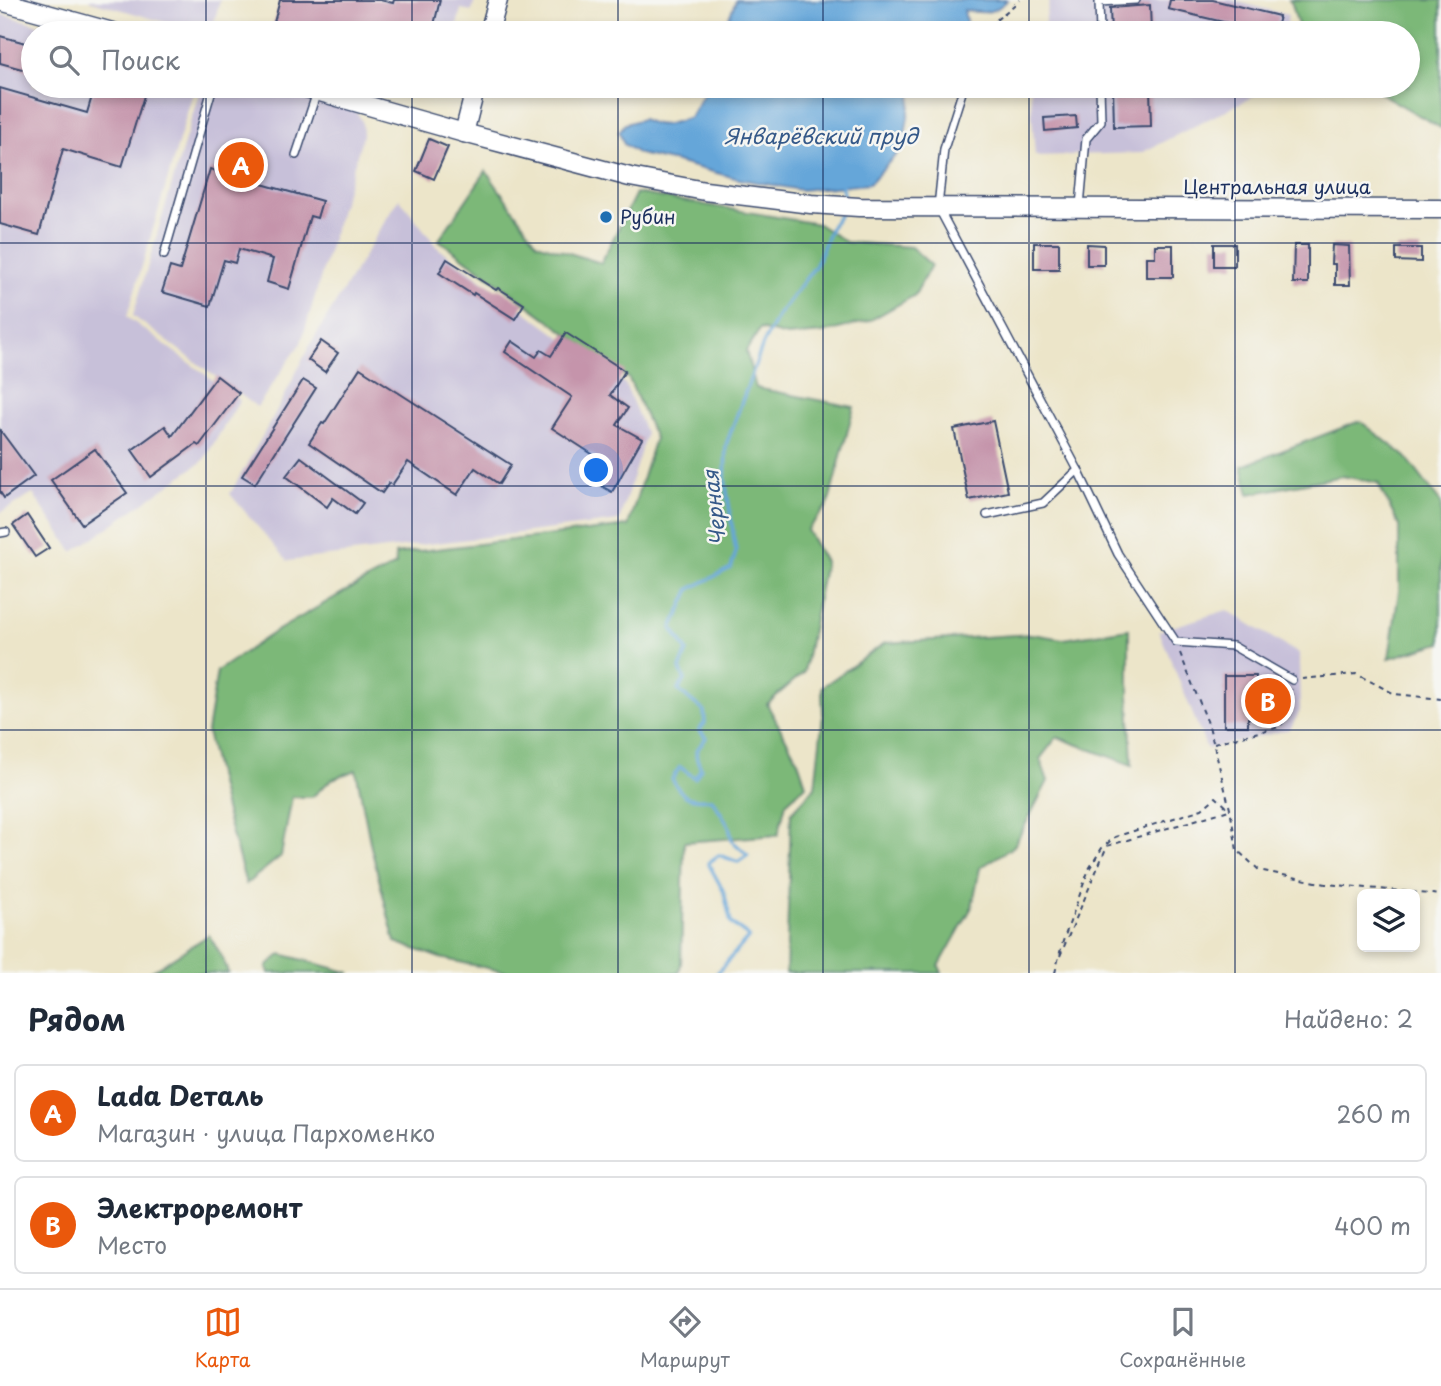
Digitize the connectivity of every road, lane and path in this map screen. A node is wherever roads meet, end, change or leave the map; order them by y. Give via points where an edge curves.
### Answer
1 (498, 0) edge
2 (1020, 0) edge
3 (1136, 0) edge
4 (0, 1) edge
5 (72, 21) edge
6 (492, 21) edge
7 (995, 21) edge
8 (1100, 21) edge
9 (210, 98) edge
10 (315, 98) edge
11 (342, 98) edge
12 (473, 98) edge
13 (960, 98) edge
14 (1100, 98) edge
15 (464, 133) junction
16 (296, 155) dead end
17 (938, 207) junction
18 (1080, 207) junction
19 (1441, 209) edge
20 (164, 255) dead end
21 (1078, 470) junction
22 (987, 514) dead end
23 (1176, 642) junction
24 (1292, 680) junction
25 (1441, 699) edge
26 (1213, 743) junction
27 (1230, 809) junction
28 (1441, 894) edge
29 (1058, 961) junction
30 (1054, 973) edge

1 - 6 street
2 - 7 path
3 - 8 lane via 1099,2
4 - 5 street
9 - 20 lane
10 - 16 lane
11 - 15 street, Центральная улица
12 - 15 street
13 - 17 lane via 944,149
14 - 18 lane via 1101,121 1086,139
15 - 17 street, Центральная улица via 630,177 705,191 811,204
17 - 18 street, Центральная улица
17 - 21 lane
18 - 19 street, Центральная улица
21 - 22 lane via 1043,503
21 - 23 lane via 1118,554
23 - 24 lane via 1233,646
23 - 26 path
24 - 25 path via 1356,674 1395,694
24 - 26 path via 1293,712 1279,727
26 - 27 path
27 - 28 path via 1237,850 1259,870 1326,884
27 - 29 path via 1107,846
27 - 29 path via 1216,797 1202,809 1115,837 1102,848 1090,869
29 - 30 path

